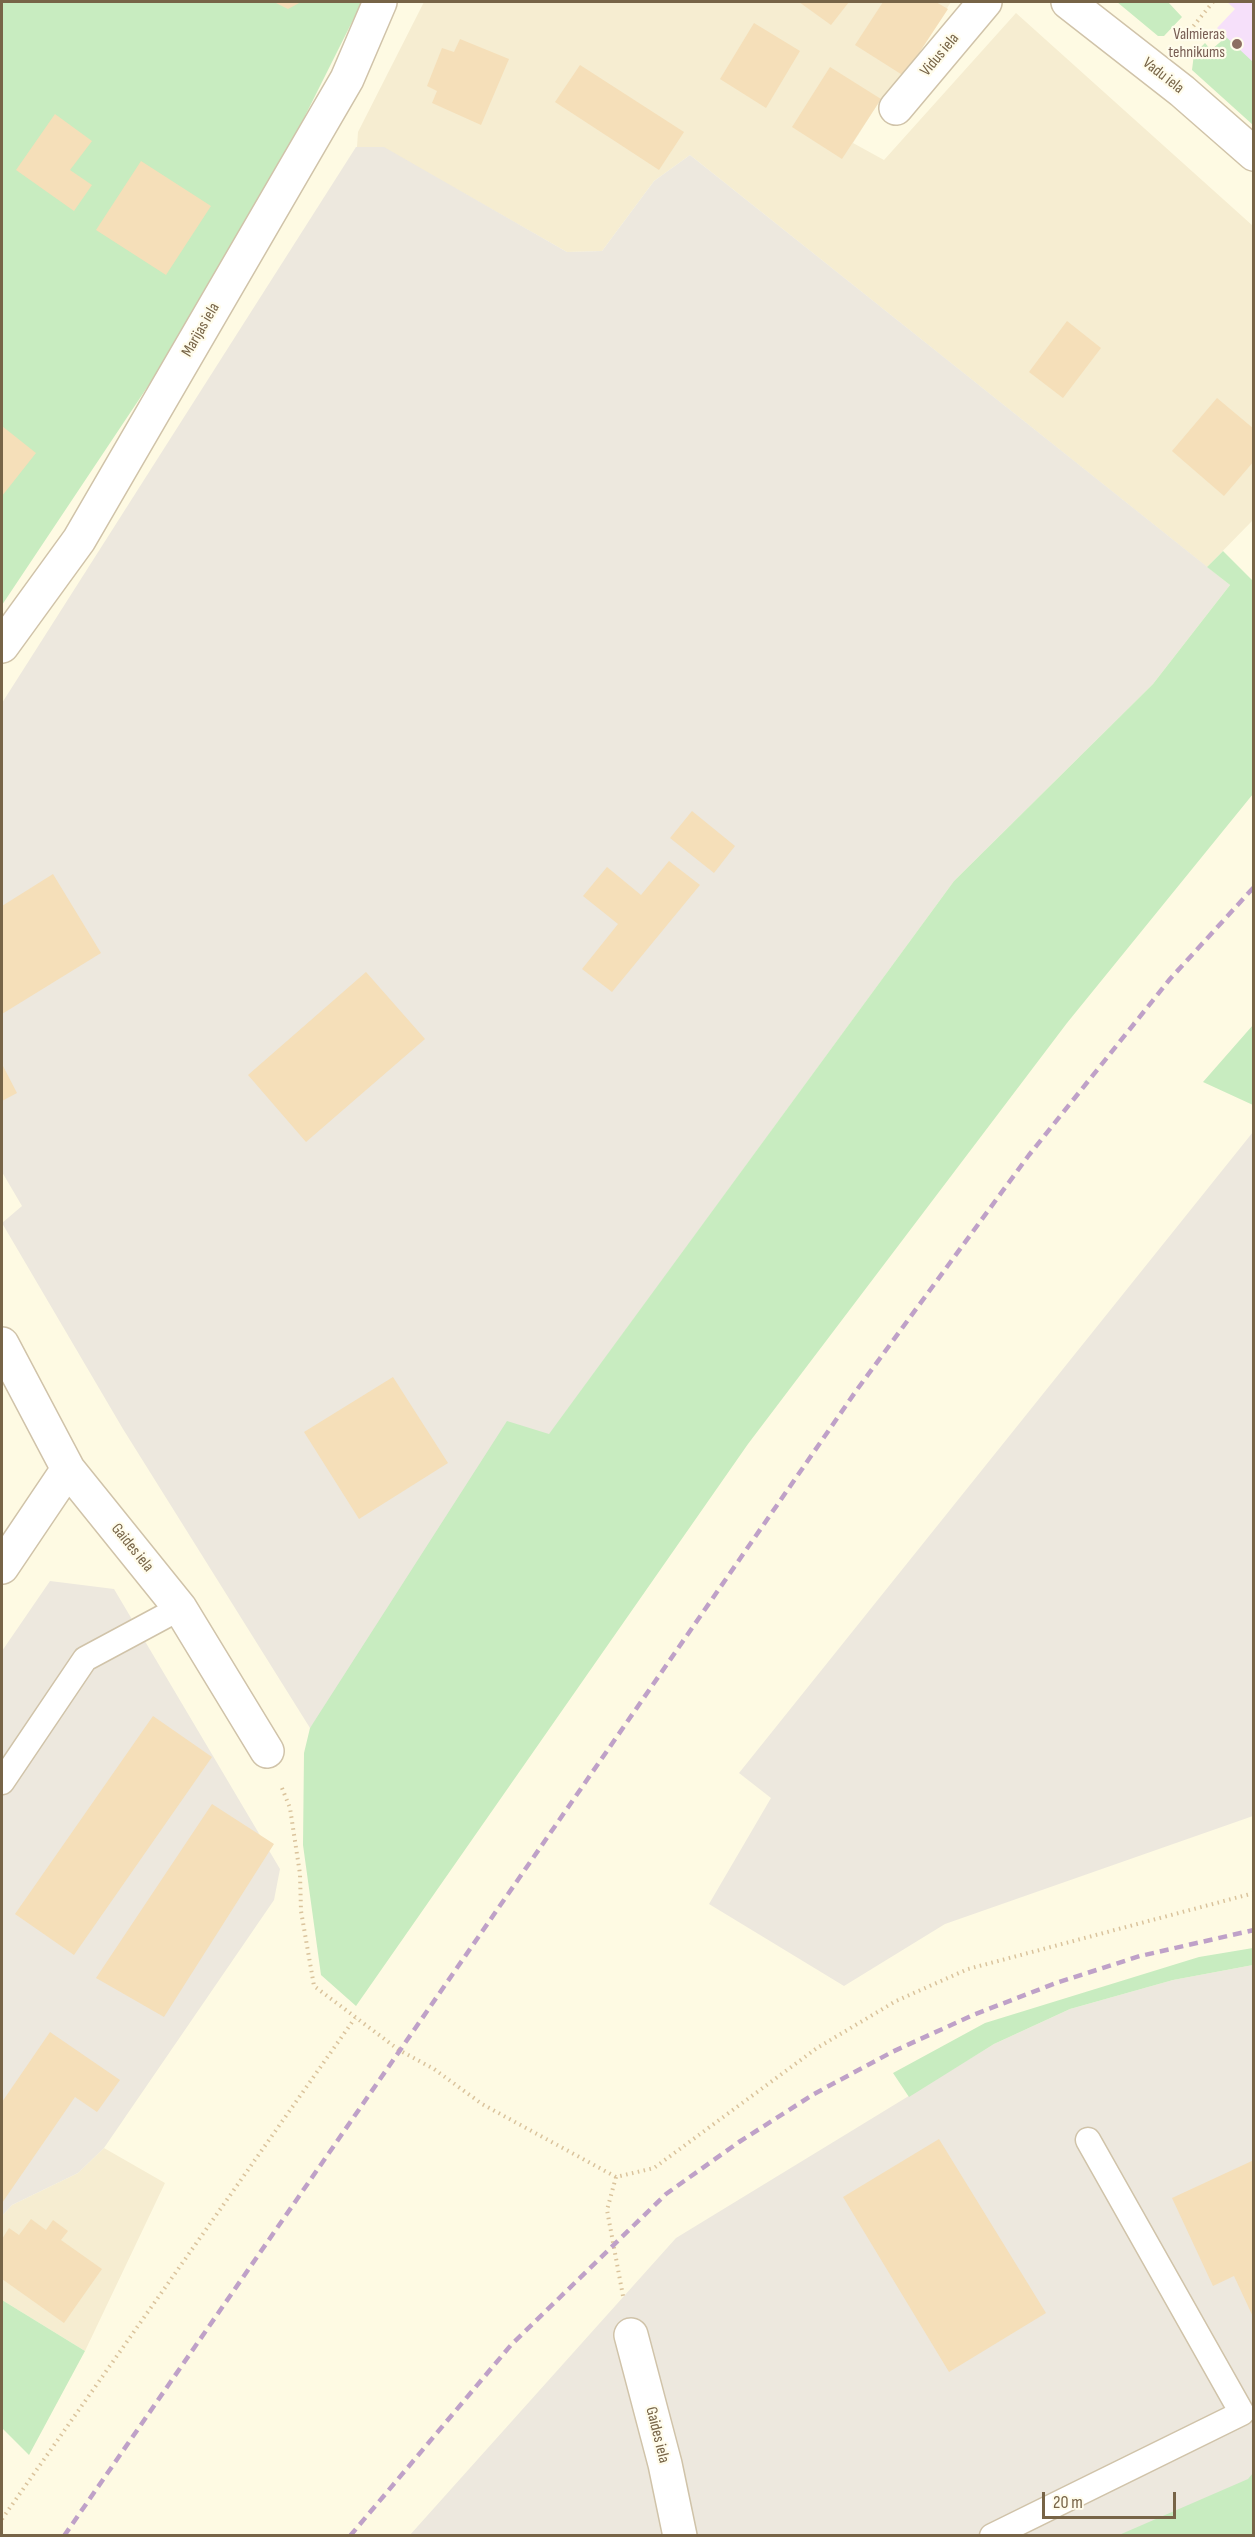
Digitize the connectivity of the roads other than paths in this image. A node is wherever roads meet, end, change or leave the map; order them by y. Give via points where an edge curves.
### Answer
1 (380, 2) edge
2 (985, 2) edge
3 (1068, 2) edge
4 (896, 108) dead end
5 (1254, 154) edge
6 (2, 646) edge
7 (2, 1344) edge
8 (68, 1469) junction
9 (2, 1567) edge
10 (180, 1608) junction
11 (267, 1751) road end
12 (2, 1782) edge
13 (1088, 2140) dead end
14 (631, 2335) road end
15 (680, 2535) edge
16 (992, 2535) edge

1 - 6 street, Marijas iela via 347,79 79,540
2 - 4 street, Vidus iela
3 - 5 street, Vadu iela via 1182,90
7 - 8 street, Gaides iela
8 - 9 street
8 - 10 street, Gaides iela
10 - 11 street, Gaides iela
10 - 12 lane via 85,1659
13 - 16 lane via 1242,2413
14 - 15 street, Gaides iela

